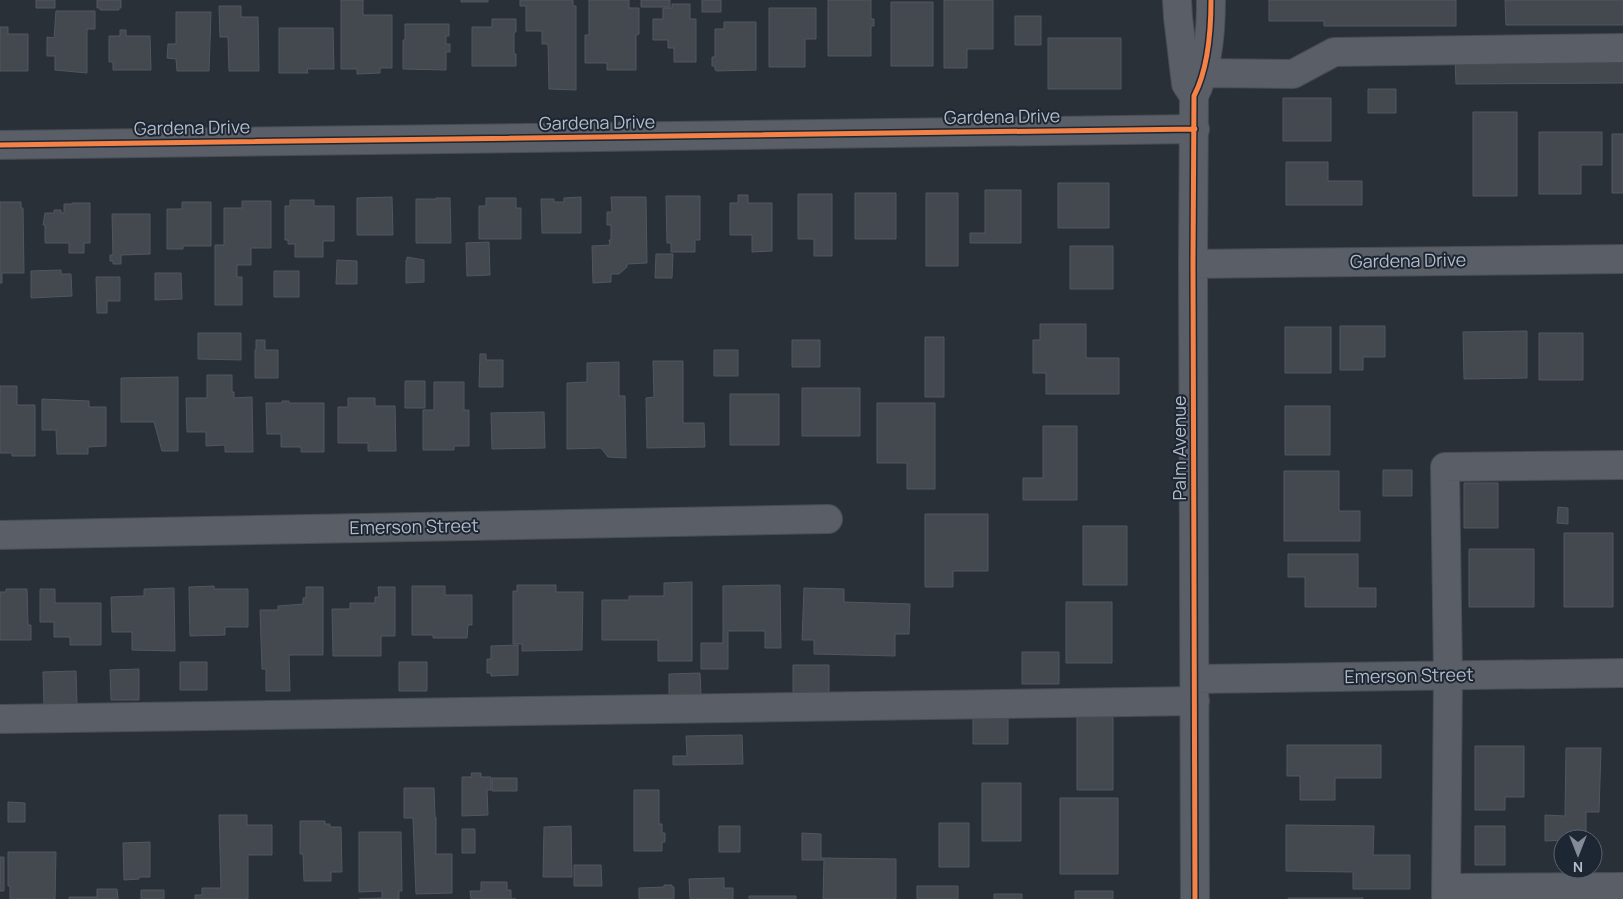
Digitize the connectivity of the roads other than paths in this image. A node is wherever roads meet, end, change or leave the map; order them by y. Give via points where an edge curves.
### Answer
1 (1178, 0) edge
2 (1211, 0) edge
3 (1623, 48) edge
4 (1199, 84) junction
5 (1195, 129) junction
6 (0, 145) edge
7 (1623, 259) edge
8 (1193, 264) junction
9 (1623, 465) edge
10 (828, 519) dead end
11 (0, 535) edge
12 (1623, 673) edge
13 (1448, 676) junction
14 (1196, 690) junction
15 (0, 719) edge
16 (1623, 887) edge
17 (1446, 894) edge
18 (1196, 899) edge

1 - 4 street, Palm Avenue via 1186,84
2 - 4 street, Palm Avenue via 1211,18
3 - 4 street via 1334,52 1293,74
4 - 5 street, Palm Avenue
5 - 6 street, Gardena Drive
5 - 8 street, Palm Avenue
7 - 8 street, Gardena Drive
8 - 14 street, Palm Avenue
9 - 13 street via 1445,467
10 - 11 street, Emerson Street
12 - 13 street, Emerson Street
13 - 14 street, Emerson Street
13 - 17 street
14 - 15 street, Emerson Street
14 - 18 street, Palm Avenue
16 - 17 street

